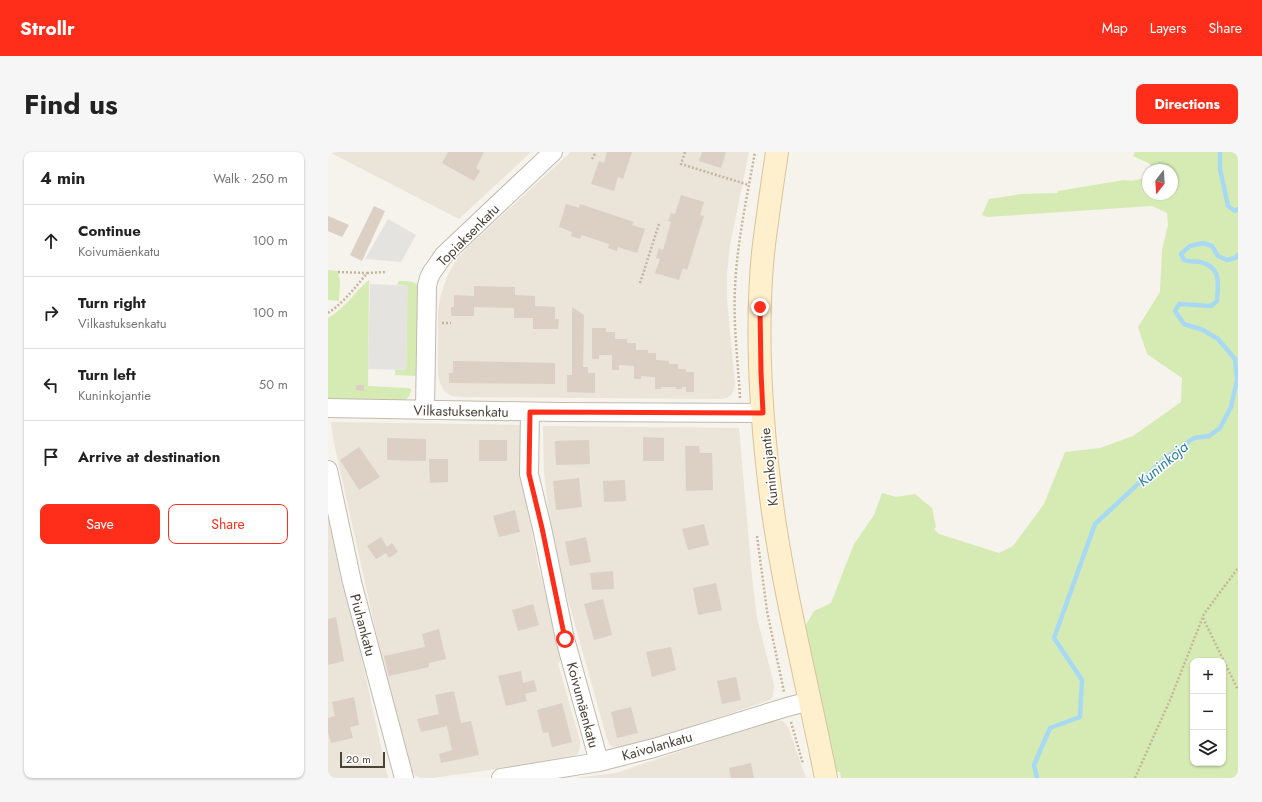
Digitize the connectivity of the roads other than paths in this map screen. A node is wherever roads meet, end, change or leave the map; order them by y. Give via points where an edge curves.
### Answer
1 (552, 152) edge
2 (777, 152) edge
3 (328, 408) edge
4 (425, 410) junction
5 (530, 412) junction
6 (763, 413) junction
7 (328, 470) edge
8 (810, 701) junction
9 (598, 762) junction
10 (404, 778) edge
11 (501, 778) edge
12 (826, 778) edge

1 - 4 street, Topiaksenkatu via 444,255 429,278
2 - 6 main road, Kuninkojantie via 763,254
3 - 4 street, Vilkastuksenkatu
4 - 5 street, Vilkastuksenkatu
5 - 6 street, Vilkastuksenkatu
5 - 9 street, Koivumäenkatu via 529,474 565,639
6 - 8 main road, Kuninkojantie via 778,548
7 - 10 street, Piuhankatu via 352,582
8 - 9 street, Kaivolankatu via 654,748
8 - 12 main road, Kuninkojantie
9 - 11 street, Kaivolankatu

